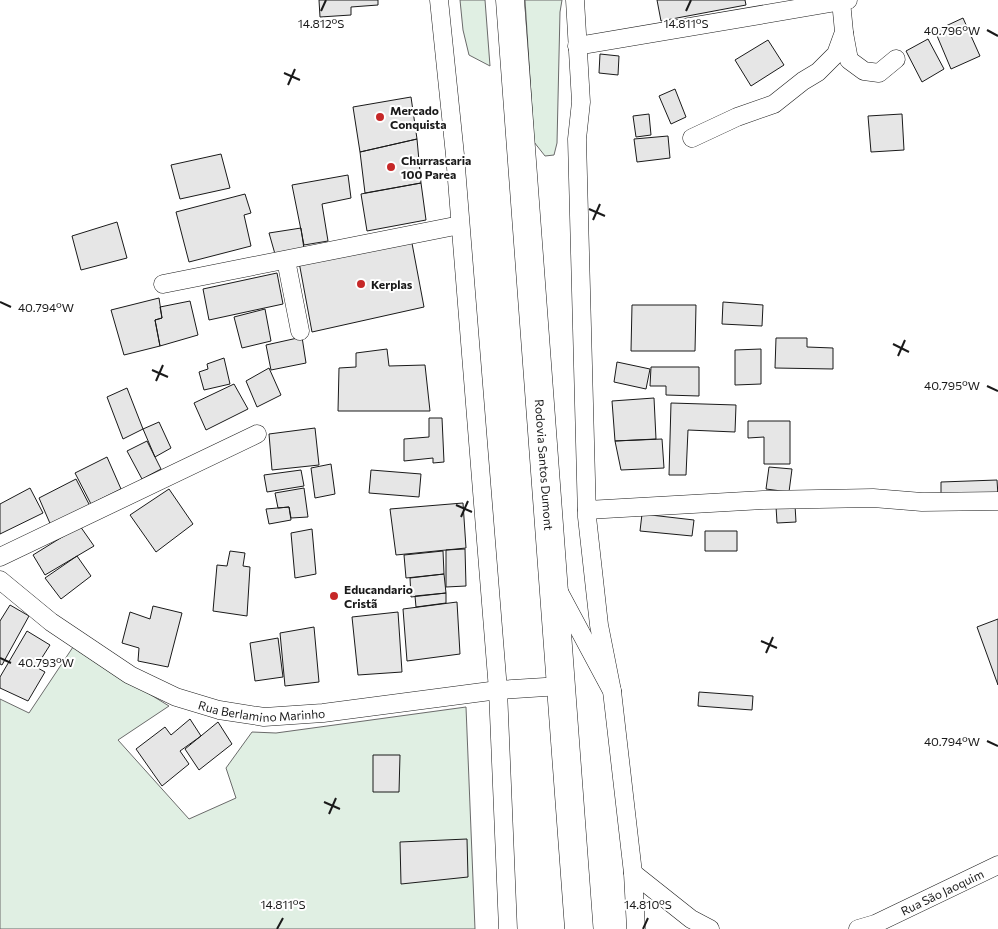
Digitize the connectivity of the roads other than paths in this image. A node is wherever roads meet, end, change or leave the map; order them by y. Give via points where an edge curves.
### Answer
1 (439, 0) edge
2 (510, 0) edge
3 (575, 0) edge
4 (845, 1) edge
5 (844, 32) junction
6 (577, 46) junction
7 (896, 58) dead end
8 (692, 138) dead end
9 (460, 225) junction
10 (286, 260) junction
11 (163, 284) dead end
12 (300, 331) dead end
13 (257, 434) dead end
14 (998, 501) edge
15 (587, 510) junction
16 (0, 557) edge
17 (0, 580) edge
18 (553, 582) junction
19 (561, 686) junction
20 (498, 690) junction
21 (612, 691) junction
22 (998, 865) edge
23 (633, 873) junction
24 (508, 929) edge
25 (579, 929) edge
26 (636, 929) edge
27 (710, 929) edge
28 (858, 929) edge

1 - 9 street
2 - 18 highway, Rodovia Santos Dumont
3 - 6 street
4 - 5 street
4 - 6 street
5 - 7 street via 849,60 864,71 879,73
5 - 8 street via 836,54 818,72 774,104
6 - 15 street via 581,102 577,139
9 - 10 street
9 - 20 street
10 - 11 street
10 - 12 street
13 - 16 street
14 - 15 street via 763,500
15 - 21 street via 599,625
17 - 20 street, Rua Berlamino Marinho via 51,622 130,674 176,697 219,710 264,717 323,713
18 - 19 highway, Rodovia Santos Dumont
18 - 21 street
19 - 20 street, Rua Berlamino Marinho
19 - 25 highway, Rodovia Santos Dumont
20 - 24 street
21 - 23 street
22 - 28 street, Rua São Jaoquim via 875,924
23 - 26 street
23 - 27 street via 691,919

